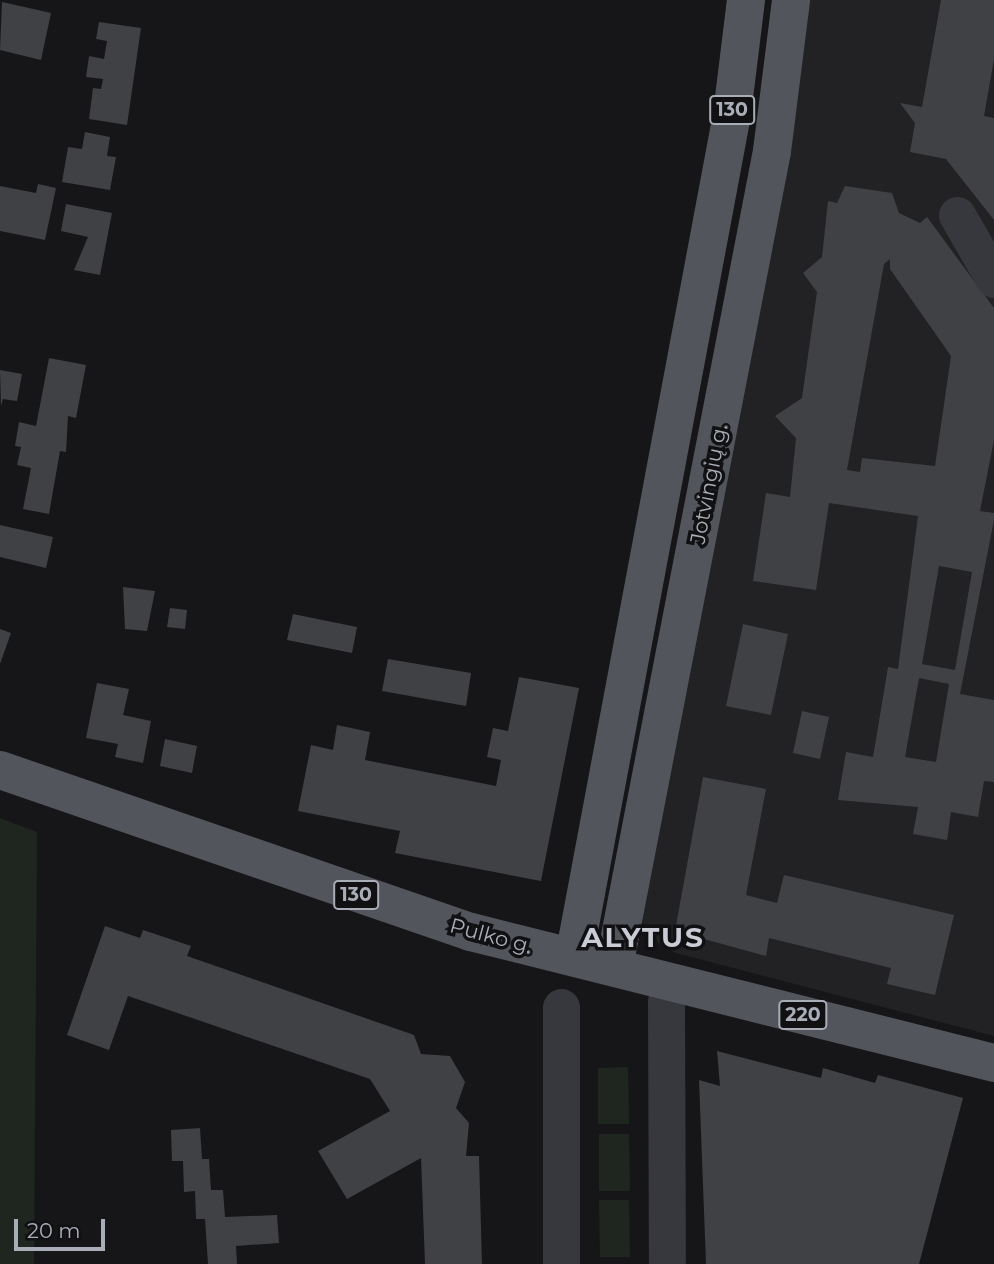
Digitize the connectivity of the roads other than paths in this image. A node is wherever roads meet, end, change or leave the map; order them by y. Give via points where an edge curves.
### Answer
1 (746, 0) edge
2 (791, 0) edge
3 (957, 215) dead end
4 (994, 279) edge
5 (673, 428) junction
6 (719, 436) junction
7 (0, 770) edge
8 (574, 957) junction
9 (614, 967) junction
10 (666, 1002) dead end
11 (561, 1007) dead end
12 (994, 1063) edge
13 (561, 1264) edge
14 (667, 1264) edge

1 - 5 main road, 130
2 - 6 main road, Jotvingių g. via 781,98
3 - 4 street
5 - 6 main road
5 - 8 main road, 130
6 - 9 main road, Jotvingių g.
7 - 8 main road, Pulko g. / 130 via 401,911
8 - 9 main road, Pulko g. / 220
9 - 12 main road, Pulko g. / 220
10 - 14 street
11 - 13 street

